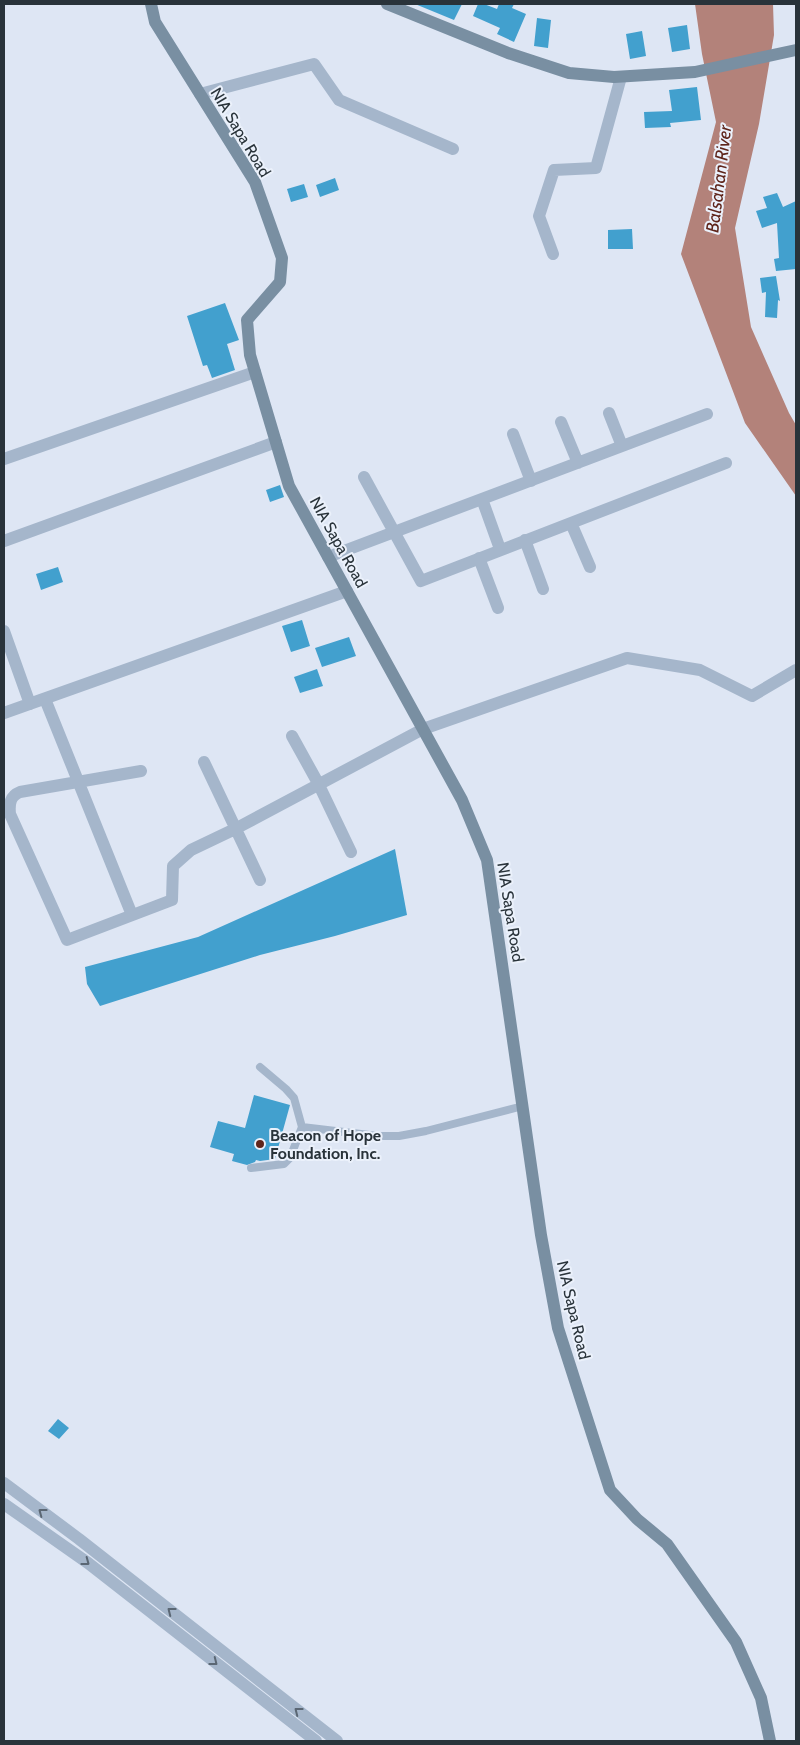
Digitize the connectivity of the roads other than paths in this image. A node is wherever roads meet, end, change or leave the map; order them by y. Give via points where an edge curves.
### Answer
1 (150, 4) edge
2 (387, 4) edge
3 (793, 51) edge
4 (621, 76) junction
5 (200, 94) junction
6 (453, 149) dead end
7 (553, 254) dead end
8 (255, 372) junction
9 (609, 413) dead end
10 (707, 414) dead end
11 (561, 422) dead end
12 (513, 434) dead end
13 (276, 442) junction
14 (622, 446) junction
15 (4, 459) edge
16 (578, 463) junction
17 (726, 463) dead end
18 (364, 477) dead end
19 (531, 481) junction
20 (482, 499) junction
21 (571, 522) junction
22 (395, 531) junction
23 (525, 540) junction
24 (4, 541) edge
25 (500, 549) junction
26 (328, 557) junction
27 (479, 558) junction
28 (590, 567) dead end
29 (543, 589) dead end
30 (347, 591) junction
31 (498, 608) dead end
32 (4, 631) edge
33 (796, 670) edge
34 (45, 698) junction
35 (30, 704) junction
36 (4, 713) edge
37 (423, 728) junction
38 (292, 736) dead end
39 (204, 762) dead end
40 (141, 771) dead end
41 (80, 782) junction
42 (318, 783) junction
43 (235, 829) junction
44 (351, 852) dead end
45 (260, 880) dead end
46 (132, 915) junction
47 (260, 1068) dead end
48 (523, 1106) junction
49 (302, 1127) junction
50 (251, 1168) dead end
51 (4, 1483) edge
52 (4, 1504) edge
53 (316, 1741) edge
54 (337, 1741) edge
55 (770, 1741) edge

1 - 5 street, NIA Sapa Road via 155,22
2 - 4 street via 508,54 570,73
3 - 4 street via 696,72
4 - 7 street via 596,168 554,170 539,216
5 - 6 street via 314,64 339,100
5 - 8 street, NIA Sapa Road via 255,182 282,258 280,282 247,320 250,356
8 - 13 street, NIA Sapa Road
8 - 15 street
9 - 14 street
10 - 14 street
11 - 16 street
12 - 19 street
13 - 24 street
13 - 26 street, NIA Sapa Road via 289,486
14 - 16 street
16 - 19 street
17 - 21 street
18 - 22 street
19 - 20 street
20 - 22 street
20 - 25 street
21 - 23 street
21 - 28 street
22 - 26 street
22 - 27 street via 421,581
23 - 25 street
23 - 29 street
25 - 27 street
26 - 30 street, NIA Sapa Road
27 - 31 street
30 - 34 street
30 - 37 street, NIA Sapa Road
32 - 35 street
33 - 37 street via 752,696 700,670 627,658
34 - 35 street
34 - 41 street
35 - 36 street
37 - 42 street
37 - 48 street, NIA Sapa Road via 462,800 487,860
38 - 42 street
39 - 43 street
40 - 41 street
41 - 46 street
41 - 46 street via 20,792 10,800 10,814 67,940
42 - 43 street
42 - 44 street
43 - 45 street
43 - 46 street via 191,850 173,866 172,900
47 - 49 lane via 294,1098
48 - 49 lane via 399,1136
48 - 55 street, NIA Sapa Road via 558,1328 610,1490 667,1544 736,1642 761,1698
49 - 50 lane via 290,1158 284,1164
54 -> 51 street
52 -> 53 street via 88,1563

